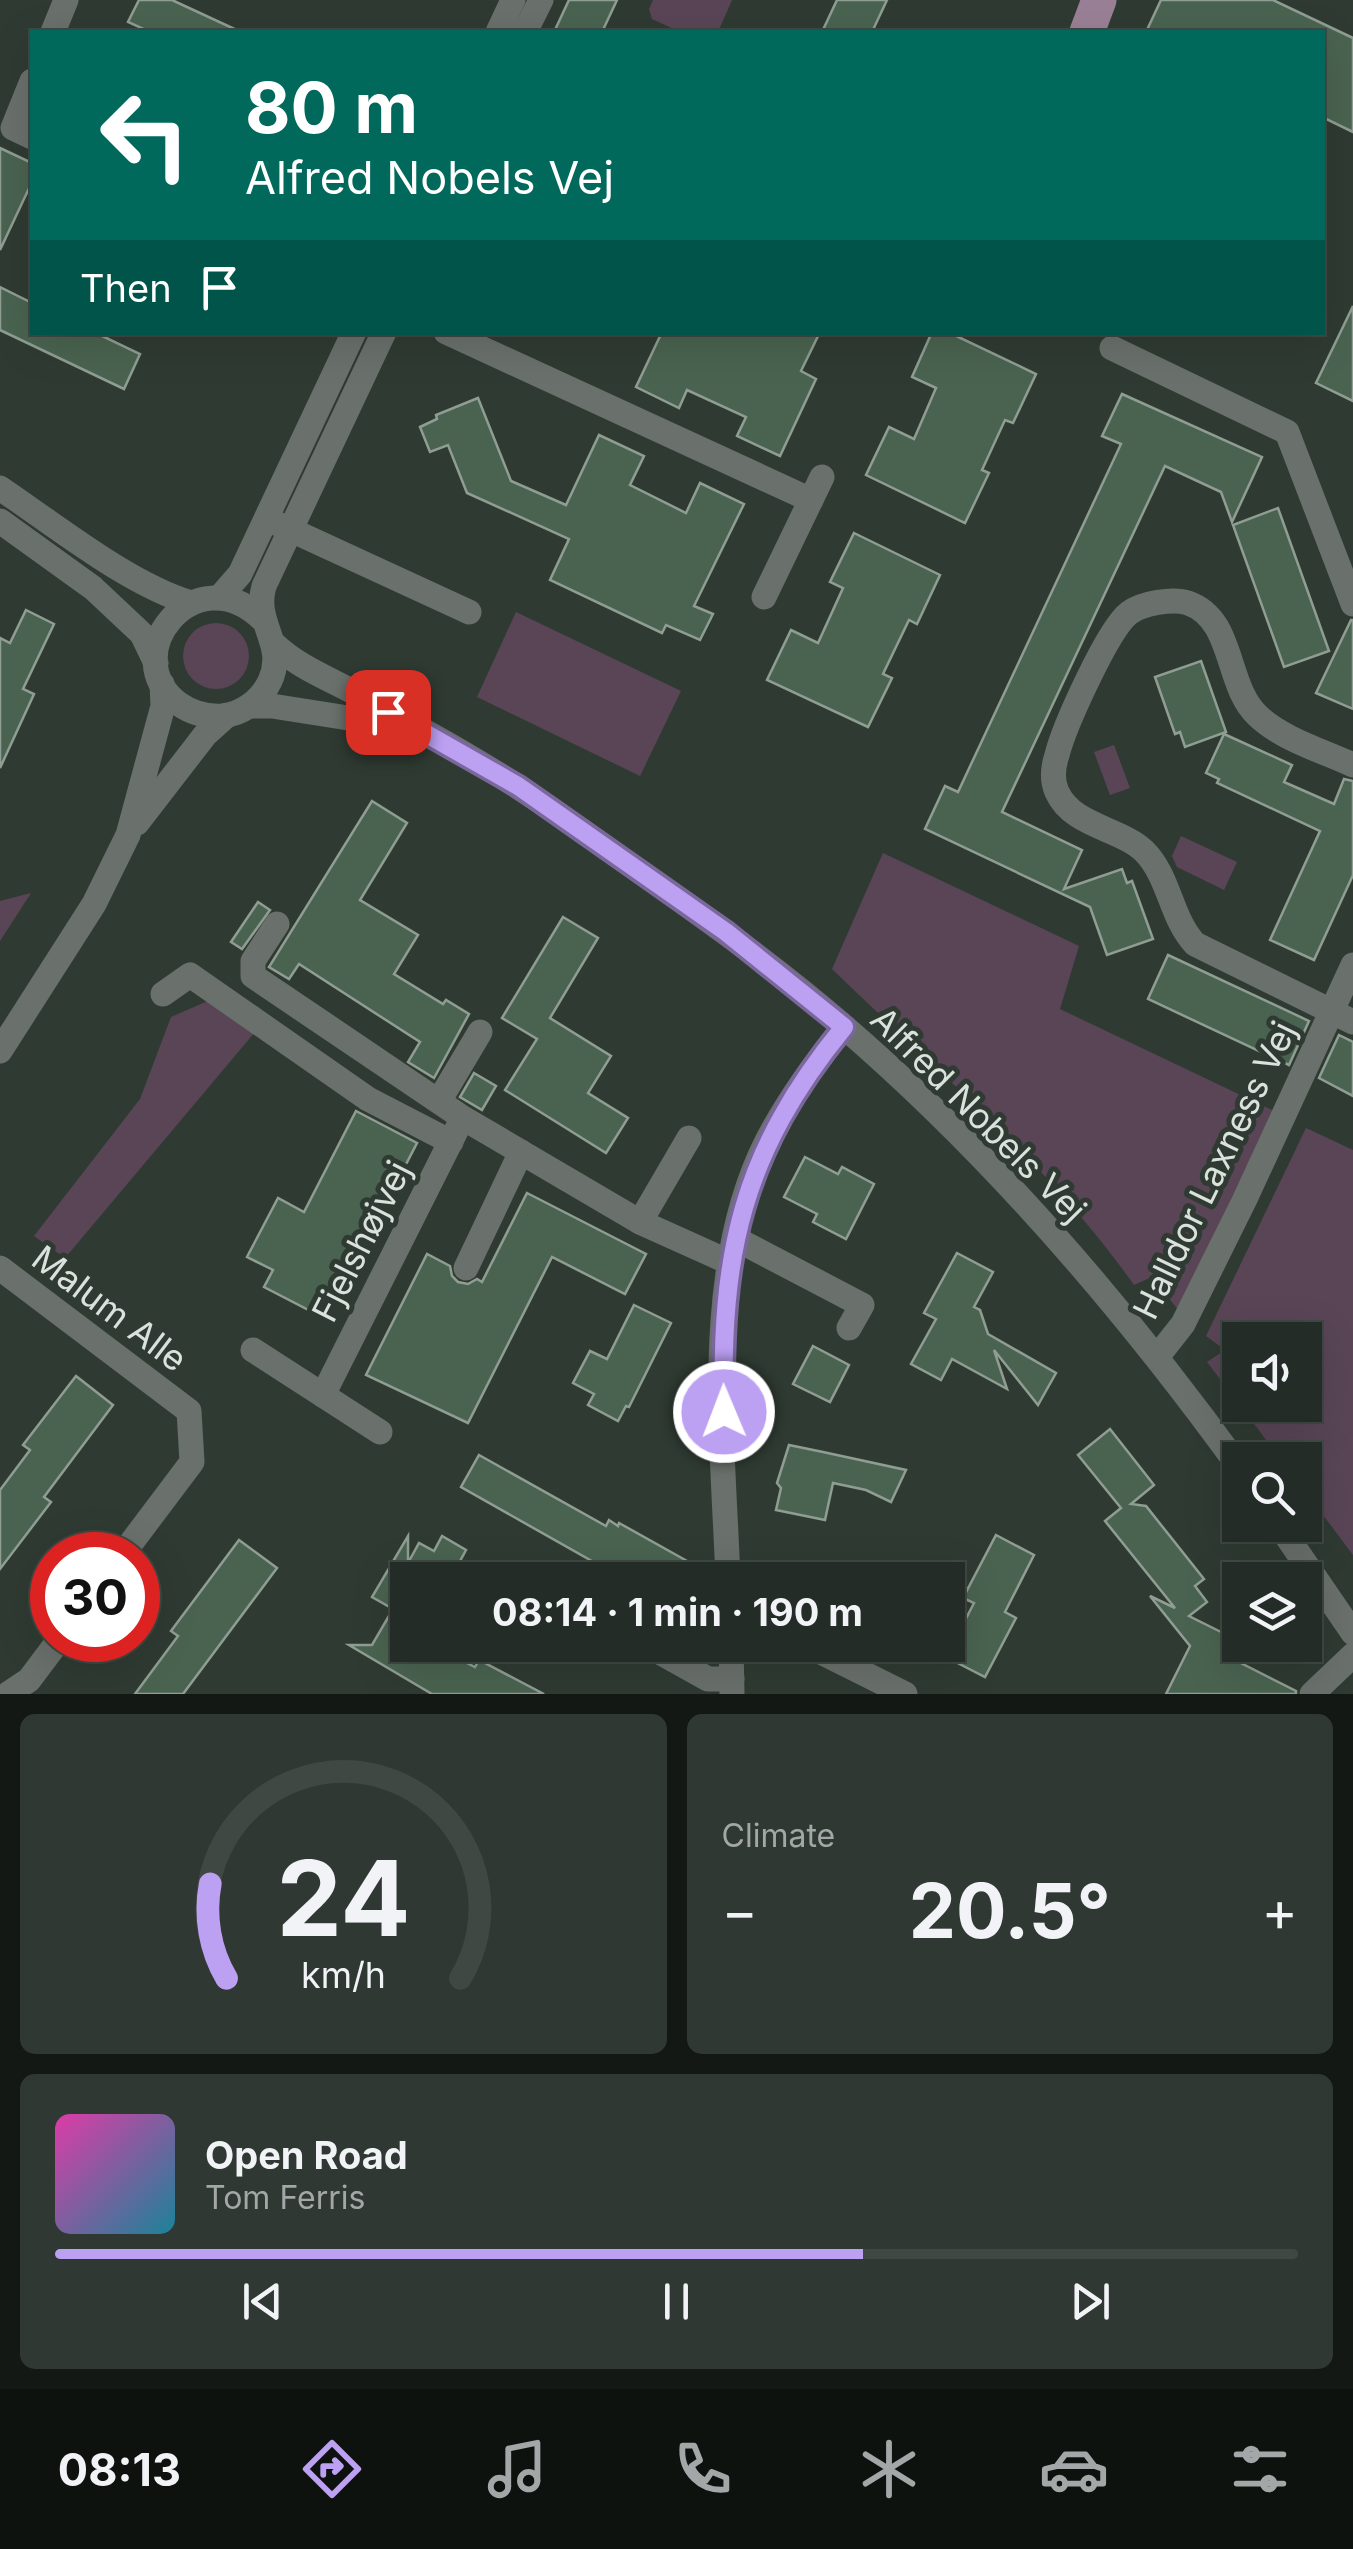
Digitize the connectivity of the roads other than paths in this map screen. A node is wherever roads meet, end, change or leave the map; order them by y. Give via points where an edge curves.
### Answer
1 (66, 0) edge
2 (514, 0) edge
3 (541, 0) edge
4 (54, 30) edge
5 (499, 30) edge
6 (527, 30) edge
7 (30, 86) edge
8 (30, 136) edge
9 (353, 335) edge
10 (383, 335) edge
11 (453, 335) edge
12 (1112, 348) dead end
13 (0, 488) edge
14 (267, 519) junction
15 (0, 521) edge
16 (292, 530) junction
17 (764, 597) dead end
18 (220, 598) junction
19 (191, 602) junction
20 (1353, 604) edge
21 (469, 612) dead end
22 (262, 619) junction
23 (274, 644) junction
24 (159, 674) junction
25 (238, 711) junction
26 (418, 730) junction
27 (1353, 765) edge
28 (128, 835) junction
29 (276, 924) dead end
30 (1353, 965) edge
31 (163, 994) dead end
32 (1342, 1017) edge
33 (844, 1027) junction
34 (480, 1032) dead end
35 (0, 1050) edge
36 (439, 1101) junction
37 (462, 1118) junction
38 (689, 1138) dead end
39 (451, 1142) junction
40 (521, 1152) junction
41 (640, 1222) junction
42 (733, 1251) junction
43 (0, 1268) edge
44 (466, 1268) dead end
45 (849, 1328) dead end
46 (253, 1350) dead end
47 (1156, 1357) junction
48 (323, 1395) junction
49 (380, 1432) dead end
50 (1222, 1444) edge
51 (139, 1532) edge
52 (1291, 1542) edge
53 (728, 1562) edge
54 (1353, 1633) edge
55 (1353, 1655) edge
56 (42, 1662) edge
57 (678, 1662) edge
58 (731, 1662) edge
59 (841, 1662) edge
60 (732, 1687) edge
61 (8, 1694) edge
62 (904, 1694) edge
63 (1312, 1694) edge

1 - 4 street
2 - 5 street
3 - 6 street
7 - 8 street via 13,128
9 - 14 street
10 - 16 street
11 - 17 street via 816,489
12 - 20 street via 1286,432
13 - 19 street via 112,563
14 - 16 street
14 - 18 street
15 - 24 street via 94,588 142,634
16 - 21 street
16 - 22 street via 264,586
18 - 19 street
18 - 22 street
19 - 24 street via 164,627 157,644
22 - 23 street
23 - 25 street via 272,678 263,694
23 - 26 street, Alfred Nobels Vej via 290,660
24 - 25 street via 173,700 189,711
24 - 28 street via 163,706
25 - 26 street, Alfred Nobels Vej via 311,712
25 - 28 street via 205,735
26 - 33 street, Alfred Nobels Vej via 532,796 726,932
27 - 32 street, Halldor Laxness Vej via 1259,717 1212,619 1174,601 1140,607 1119,624 1054,768 1066,806 1136,844 1152,860 1195,944
28 - 35 street via 94,904
29 - 36 street via 253,961 253,976
30 - 32 street, Halldor Laxness Vej
31 - 39 street via 190,975 368,1099
32 - 47 street, Halldor Laxness Vej via 1183,1324
33 - 42 street via 766,1144
33 - 47 street, Alfred Nobels Vej via 985,1161
34 - 36 street
36 - 37 street
37 - 39 street, Fjelshøjvej
37 - 40 street
38 - 41 street
39 - 48 street, Fjelshøjvej
40 - 41 street
40 - 44 street
41 - 42 street
42 - 45 street via 862,1305
42 - 53 street via 722,1338
43 - 51 street, Malum Alle via 189,1411 192,1462
46 - 48 street
47 - 50 street, Alfred Nobels Vej
48 - 49 street
52 - 54 street
55 - 63 street
56 - 61 street
57 - 60 street
58 - 60 street
59 - 62 street

